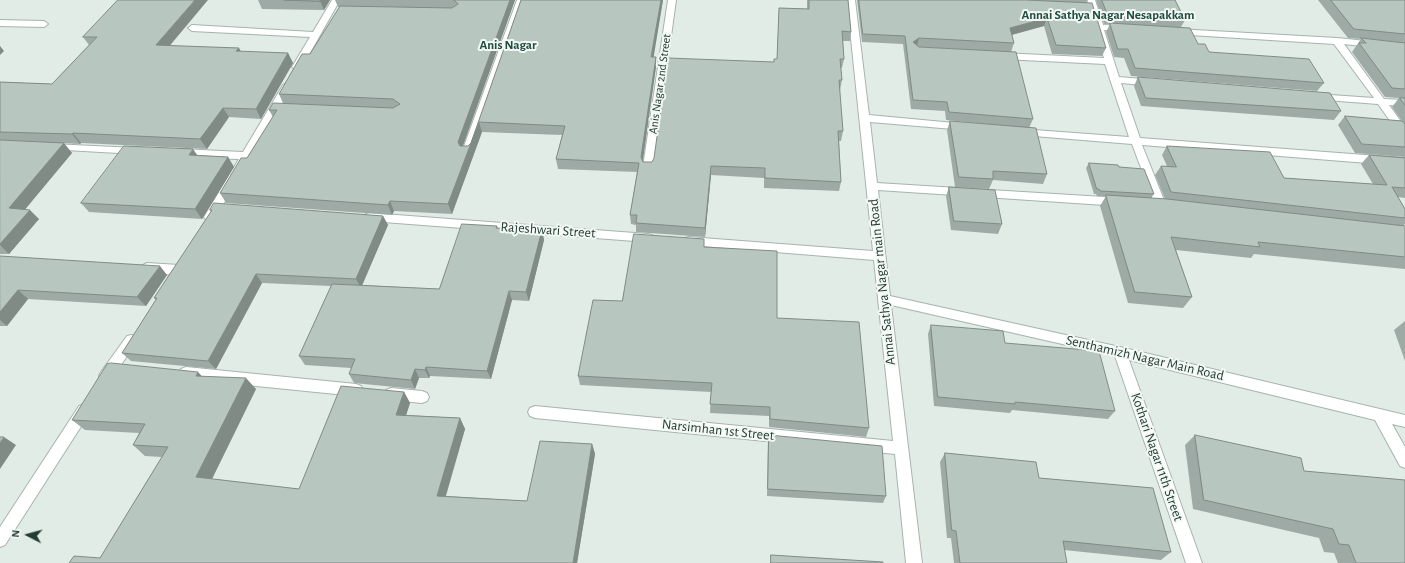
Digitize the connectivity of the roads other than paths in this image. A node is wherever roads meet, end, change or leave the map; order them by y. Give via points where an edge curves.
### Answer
1 (521, 0) edge
2 (672, 0) edge
3 (851, 0) edge
4 (1090, 6) edge
5 (335, 7) edge
6 (0, 23) edge
7 (44, 24) dead end
8 (1100, 27) junction
9 (192, 28) dead end
10 (1131, 29) edge
11 (1171, 31) edge
12 (315, 35) junction
13 (1337, 41) junction
14 (1405, 48) edge
15 (994, 55) edge
16 (1110, 62) junction
17 (1115, 80) junction
18 (1162, 84) edge
19 (1302, 95) edge
20 (1380, 102) junction
21 (1405, 103) edge
22 (864, 118) junction
23 (973, 128) edge
24 (1012, 131) edge
25 (1405, 134) edge
26 (1136, 142) junction
27 (40, 147) edge
28 (143, 152) edge
29 (467, 152) edge
30 (167, 153) edge
31 (247, 156) junction
32 (1405, 162) edge
33 (648, 168) edge
34 (871, 186) junction
35 (1129, 202) edge
36 (1144, 204) edge
37 (217, 206) junction
38 (233, 208) edge
39 (360, 216) edge
40 (206, 225) edge
41 (660, 239) edge
42 (676, 240) edge
43 (880, 256) junction
44 (187, 257) edge
45 (133, 267) edge
46 (179, 270) junction
47 (170, 282) edge
48 (884, 299) junction
49 (139, 327) edge
50 (1120, 352) junction
51 (113, 366) junction
52 (129, 368) edge
53 (176, 372) edge
54 (100, 386) edge
55 (422, 397) dead end
56 (91, 399) edge
57 (535, 412) dead end
58 (1380, 414) junction
59 (1405, 421) edge
60 (901, 448) junction
61 (1405, 461) edge
62 (0, 540) edge
63 (914, 563) edge
64 (1194, 563) edge

1 - 29 street
2 - 33 street, Anis Nagar 2nd Street
3 - 22 street, Annai Sathya Nagar main Road
4 - 8 street
5 - 12 street
6 - 7 street
8 - 10 street
8 - 16 street
9 - 12 street
11 - 13 street
12 - 31 street via 278,108
13 - 14 street
13 - 20 street
15 - 16 street
16 - 17 street
17 - 18 street
17 - 26 street
19 - 20 street
20 - 21 street
20 - 25 street
22 - 23 street
22 - 34 street, Annai Sathya Nagar main Road
24 - 26 street
26 - 32 street
26 - 36 street via 1164,205
27 - 28 street
30 - 31 street
31 - 37 street
34 - 35 street
34 - 43 street, Annai Sathya Nagar main Road
37 - 38 street
37 - 40 street
39 - 41 street, Rajeshwari Street
42 - 43 street
43 - 48 street, Annai Sathya Nagar main Road
44 - 46 street
45 - 46 street
46 - 47 street
48 - 50 street, Senthamizh Nagar Main Road
48 - 60 street, Annai Sathya Nagar main Road
49 - 51 street
50 - 58 street, Senthamizh Nagar Main Road
50 - 64 street, Kothari Nagar 11th Street
51 - 52 street
51 - 54 street
53 - 55 street
56 - 62 street
57 - 60 street, Narsimhan 1st Street
58 - 59 street, Senthamizh Nagar Main Road
58 - 61 street
60 - 63 street, Annai Sathya Nagar main Road

